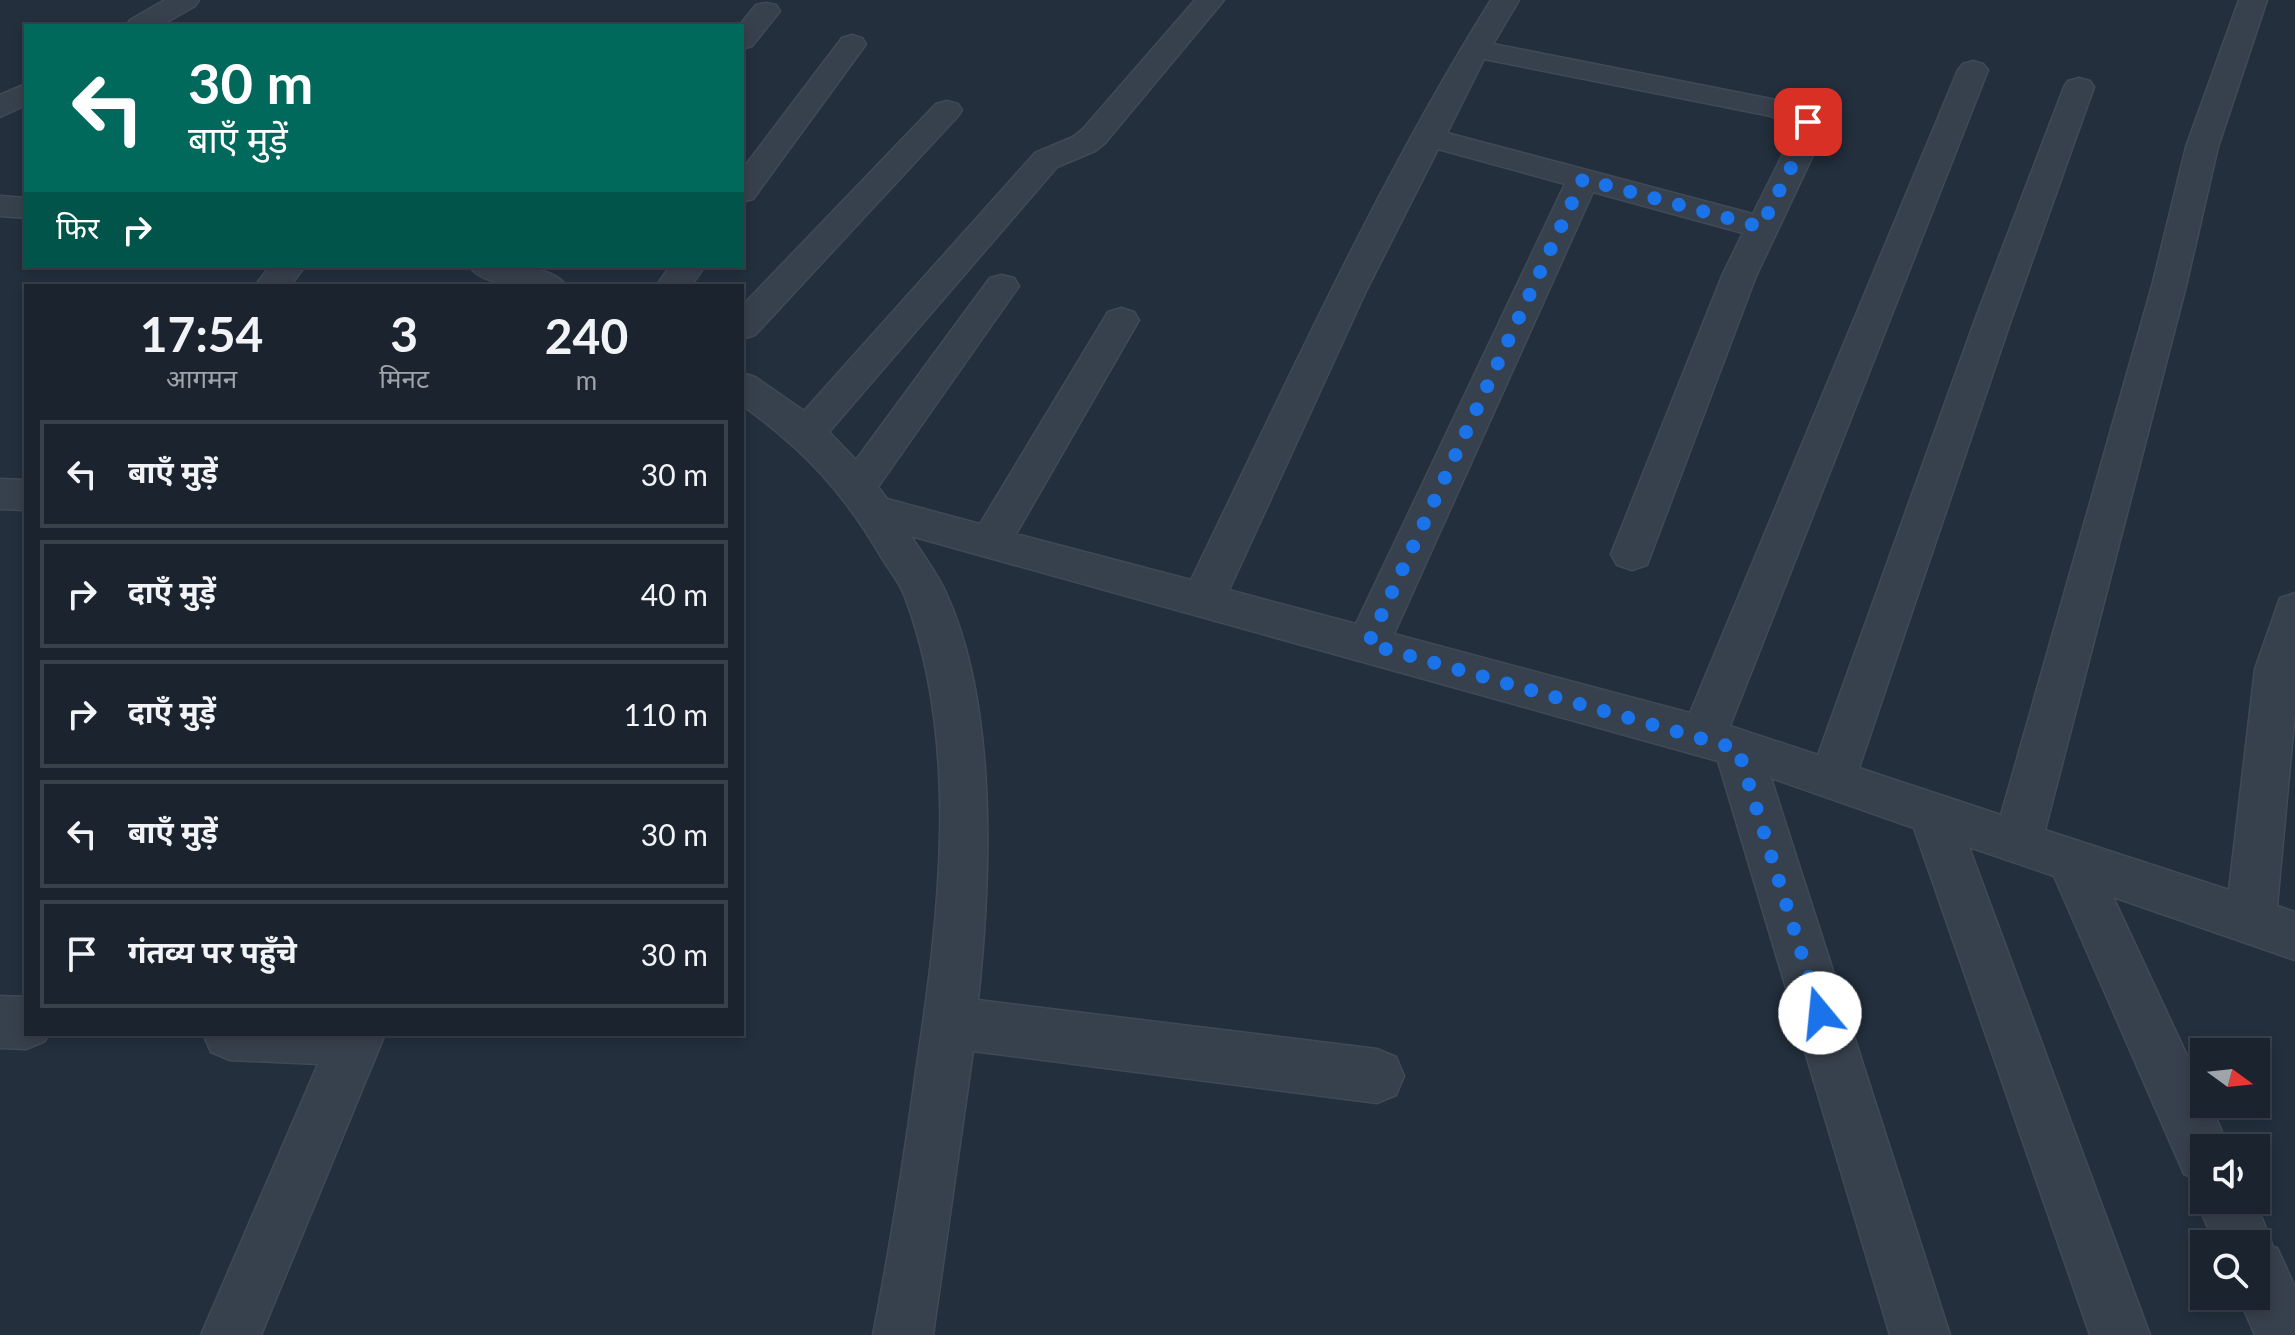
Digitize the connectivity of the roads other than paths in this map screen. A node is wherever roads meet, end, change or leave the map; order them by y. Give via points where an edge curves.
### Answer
1 (185, 0) edge
2 (1210, 0) edge
3 (1505, 0) edge
4 (2253, 0) edge
5 (766, 11) dead end
6 (143, 24) edge
7 (744, 38) edge
8 (852, 44) dead end
9 (1475, 49) junction
10 (1973, 70) dead end
11 (2079, 87) dead end
12 (24, 94) edge
13 (0, 108) edge
14 (947, 110) dead end
15 (1428, 137) junction
16 (1583, 179) junction
17 (744, 189) edge
18 (0, 206) edge
19 (24, 208) edge
20 (1761, 227) junction
21 (286, 268) edge
22 (496, 268) edge
23 (550, 279) edge
24 (274, 284) edge
25 (1002, 286) dead end
26 (1121, 320) dead end
27 (744, 325) edge
28 (744, 387) edge
29 (806, 433) junction
30 (0, 494) edge
31 (24, 495) edge
32 (866, 499) junction
33 (990, 543) junction
34 (1632, 554) dead end
35 (1203, 600) junction
36 (2295, 610) edge
37 (1368, 644) junction
38 (1720, 743) junction
39 (1832, 780) junction
40 (1933, 814) junction
41 (2017, 843) junction
42 (2071, 860) junction
43 (2279, 938) edge
44 (0, 1022) edge
45 (950, 1022) junction
46 (24, 1023) edge
47 (315, 1036) edge
48 (357, 1037) edge
49 (1377, 1076) dead end
50 (2195, 1134) edge
51 (2270, 1300) edge
52 (231, 1335) edge
53 (903, 1335) edge
54 (1920, 1335) edge
55 (2120, 1335) edge
56 (2286, 1335) edge

1 - 6 street
2 - 29 street via 1094,136 1046,160
3 - 9 street
4 - 41 street via 2202,147
5 - 7 street
8 - 17 street
9 - 15 street
9 - 20 street via 1795,113 1808,122 1809,132
10 - 38 street
11 - 39 street
12 - 13 street
14 - 27 street
15 - 16 street
15 - 35 street
16 - 20 street
16 - 37 street
18 - 19 street
20 - 34 street
21 - 24 street
22 - 23 street
25 - 32 street
26 - 33 street
28 - 29 street
29 - 32 street
30 - 31 street
32 - 33 street
32 - 45 street via 926,596 948,679 962,763 963,857
33 - 35 street
35 - 37 street
36 - 43 street via 2277,669
37 - 38 street
38 - 39 street
38 - 54 street
39 - 40 street
40 - 41 street
40 - 55 street
41 - 42 street
42 - 43 street
42 - 50 street
44 - 46 street
45 - 49 street
45 - 53 street
47 - 48 street
48 - 52 street
51 - 56 street

